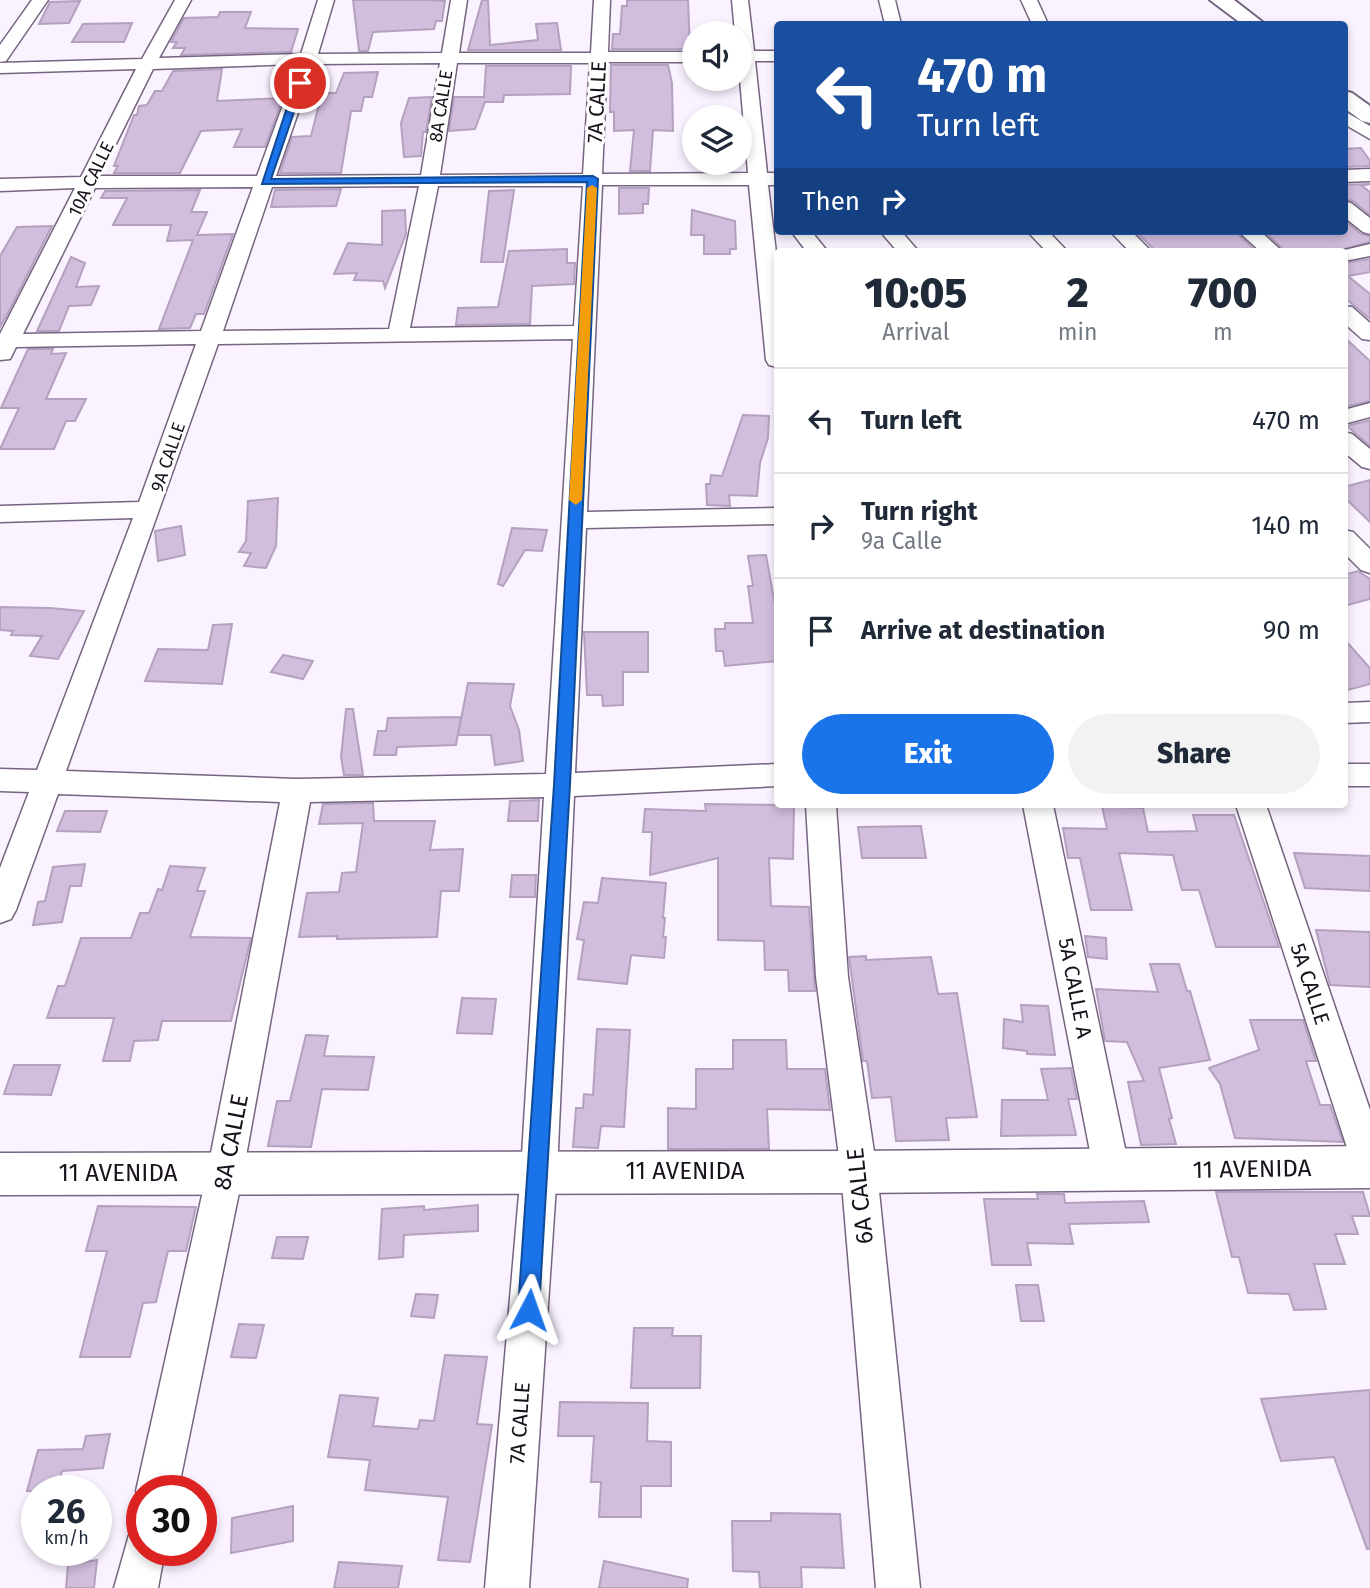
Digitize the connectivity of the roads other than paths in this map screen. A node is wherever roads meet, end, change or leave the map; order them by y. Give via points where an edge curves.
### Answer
1 (40, 0) edge
2 (183, 0) edge
3 (326, 0) edge
4 (459, 0) edge
5 (602, 0) edge
6 (740, 0) edge
7 (887, 0) edge
8 (1029, 0) edge
9 (1202, 0) edge
10 (1220, 0) edge
11 (741, 21) edge
12 (892, 21) edge
13 (1039, 21) edge
14 (1233, 21) edge
15 (1251, 21) edge
16 (752, 56) edge
17 (774, 56) edge
18 (0, 57) edge
19 (449, 57) junction
20 (599, 57) junction
21 (682, 57) edge
22 (308, 58) junction
23 (147, 64) junction
24 (0, 68) edge
25 (750, 91) edge
26 (1348, 91) edge
27 (1348, 101) edge
28 (1365, 115) edge
29 (1370, 175) edge
30 (1348, 176) edge
31 (768, 178) edge
32 (593, 179) junction
33 (430, 180) junction
34 (90, 182) junction
35 (265, 182) junction
36 (0, 185) edge
37 (1348, 210) edge
38 (1370, 228) edge
39 (894, 235) edge
40 (1041, 235) edge
41 (1124, 235) edge
42 (1253, 235) edge
43 (905, 248) edge
44 (1054, 248) edge
45 (1138, 248) edge
46 (1268, 248) edge
47 (1370, 250) edge
48 (1348, 254) edge
49 (774, 299) edge
50 (1348, 315) edge
51 (584, 332) junction
52 (1370, 334) edge
53 (398, 335) junction
54 (210, 338) junction
55 (3, 347) edge
56 (1370, 410) edge
57 (1348, 416) edge
58 (1348, 443) edge
59 (1370, 462) edge
60 (149, 510) junction
61 (0, 514) edge
62 (774, 516) edge
63 (575, 520) junction
64 (1348, 542) edge
65 (1370, 564) edge
66 (1370, 712) edge
67 (1348, 713) edge
68 (774, 775) edge
69 (1348, 775) edge
70 (1370, 775) edge
71 (0, 780) edge
72 (48, 780) junction
73 (562, 785) junction
74 (297, 791) junction
75 (821, 808) edge
76 (1039, 808) edge
77 (1252, 808) edge
78 (0, 910) edge
79 (1370, 1165) edge
80 (539, 1171) junction
81 (859, 1172) junction
82 (1112, 1172) junction
83 (225, 1173) junction
84 (0, 1174) edge
85 (159, 1475) edge
86 (141, 1566) edge
87 (136, 1588) edge
88 (507, 1588) edge
89 (898, 1588) edge

1 - 18 street
2 - 23 street, 10A CALLE
3 - 22 street, 9A CALLE
4 - 19 street, 8A CALLE
5 - 20 street, 7A CALLE
6 - 11 street
7 - 12 street
8 - 13 street
9 - 14 main road
10 - 15 main road
16 - 17 street
19 - 20 street
19 - 22 street
19 - 33 street, 8A CALLE
20 - 21 street
20 - 32 street, 7A CALLE
22 - 23 street
22 - 35 street, 9A CALLE
23 - 24 street
23 - 34 street, 10A CALLE
25 - 31 street
26 - 28 main road
27 - 28 main road
29 - 30 street
31 - 32 street
31 - 49 street
32 - 33 street
32 - 51 street, 7A CALLE
33 - 35 street
33 - 53 street, 8A CALLE
34 - 35 street
34 - 36 street
34 - 55 street, 10A CALLE
35 - 54 street, 9A CALLE
37 - 38 street
39 - 43 street
40 - 44 street
41 - 45 street
42 - 46 street
47 - 48 street
50 - 52 street
51 - 53 street
51 - 63 street, 7A CALLE
53 - 54 street
54 - 55 street
54 - 60 street, 9A CALLE
56 - 57 street
58 - 59 street
60 - 61 street
60 - 72 street, 9A CALLE
62 - 63 street
63 - 73 street, 7A CALLE
64 - 65 street
66 - 67 street
68 - 73 street
69 - 70 street
71 - 72 street
72 - 74 street
72 - 78 street, 9A CALLE
73 - 74 street
73 - 80 street, 7A CALLE
74 - 83 street, 8A CALLE
75 - 81 street, 6A CALLE via 832,977
76 - 82 street, 5A CALLE A
77 - 79 street, 5A CALLE
79 - 82 street, 11 AVENIDA
80 - 81 street, 11 AVENIDA
80 - 83 street, 11 AVENIDA
80 - 88 street, 7A CALLE
81 - 82 street, 11 AVENIDA
81 - 89 street, 6A CALLE
83 - 84 street, 11 AVENIDA
83 - 85 street, 8A CALLE
86 - 87 street

